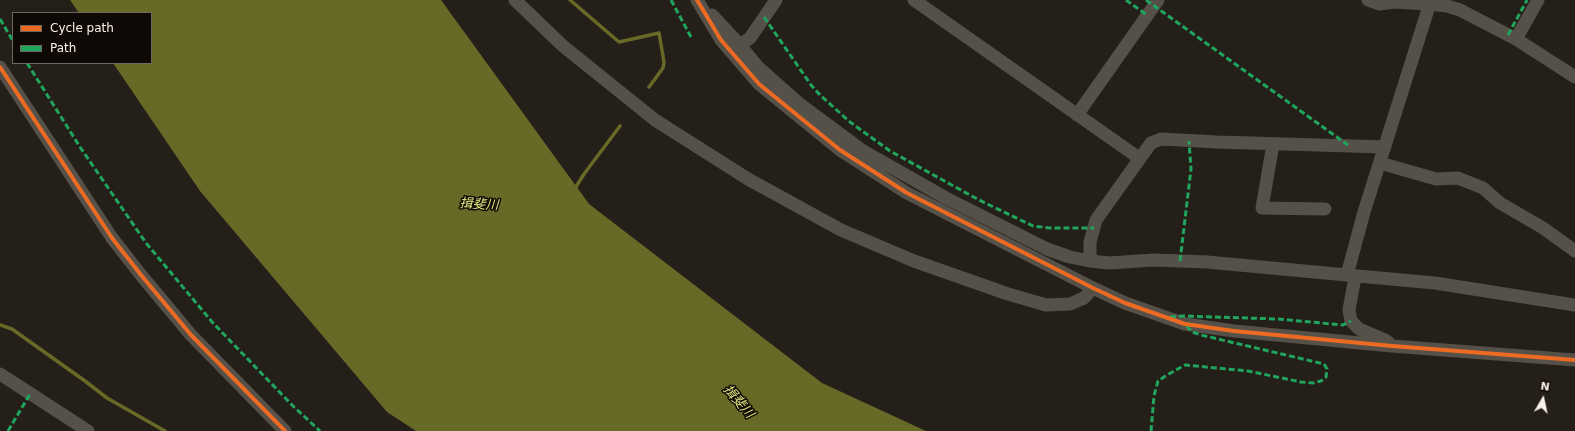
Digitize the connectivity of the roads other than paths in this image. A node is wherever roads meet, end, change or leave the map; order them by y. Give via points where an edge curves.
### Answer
1 (516, 0) edge
2 (698, 0) edge
3 (776, 0) edge
4 (914, 0) edge
5 (1158, 0) edge
6 (1368, 0) edge
7 (1538, 0) edge
8 (1430, 2) edge
9 (705, 14) junction
10 (1516, 39) junction
11 (740, 45) junction
12 (0, 67) edge
13 (1575, 77) edge
14 (1077, 115) junction
15 (1273, 144) junction
16 (1386, 147) junction
17 (1139, 158) junction
18 (1380, 163) junction
19 (1325, 209) dead end
20 (1575, 251) edge
21 (1090, 261) junction
22 (1351, 276) junction
23 (1093, 288) junction
24 (1575, 305) edge
25 (1392, 346) junction
26 (1575, 360) edge
27 (0, 374) edge
28 (88, 431) edge
29 (285, 431) edge

1 - 23 street via 563,46 655,120 748,179 842,230 914,261 1046,305 1070,304 1084,298
2 - 9 street
3 - 11 street via 750,38
4 - 14 street
5 - 14 street
6 - 8 street via 1380,4
7 - 10 street
8 - 10 street via 1460,10
8 - 16 street
9 - 11 street via 712,14
9 - 23 street via 721,40 759,84 840,150 907,193
10 - 13 street
11 - 21 street via 758,67 796,100 863,151 946,198 1047,248
12 - 29 street via 112,238 141,276 191,335
14 - 17 street
15 - 16 street
15 - 17 street via 1162,139 1151,143
15 - 19 street via 1262,208
16 - 18 street
17 - 21 street via 1096,220 1090,242
18 - 20 street via 1436,179 1458,178 1483,188 1500,203 1543,228
18 - 22 street via 1364,212
21 - 22 street via 1207,262
22 - 24 street via 1435,283
22 - 25 street via 1350,321
23 - 25 street via 1125,303 1185,324
25 - 26 street
27 - 28 street

